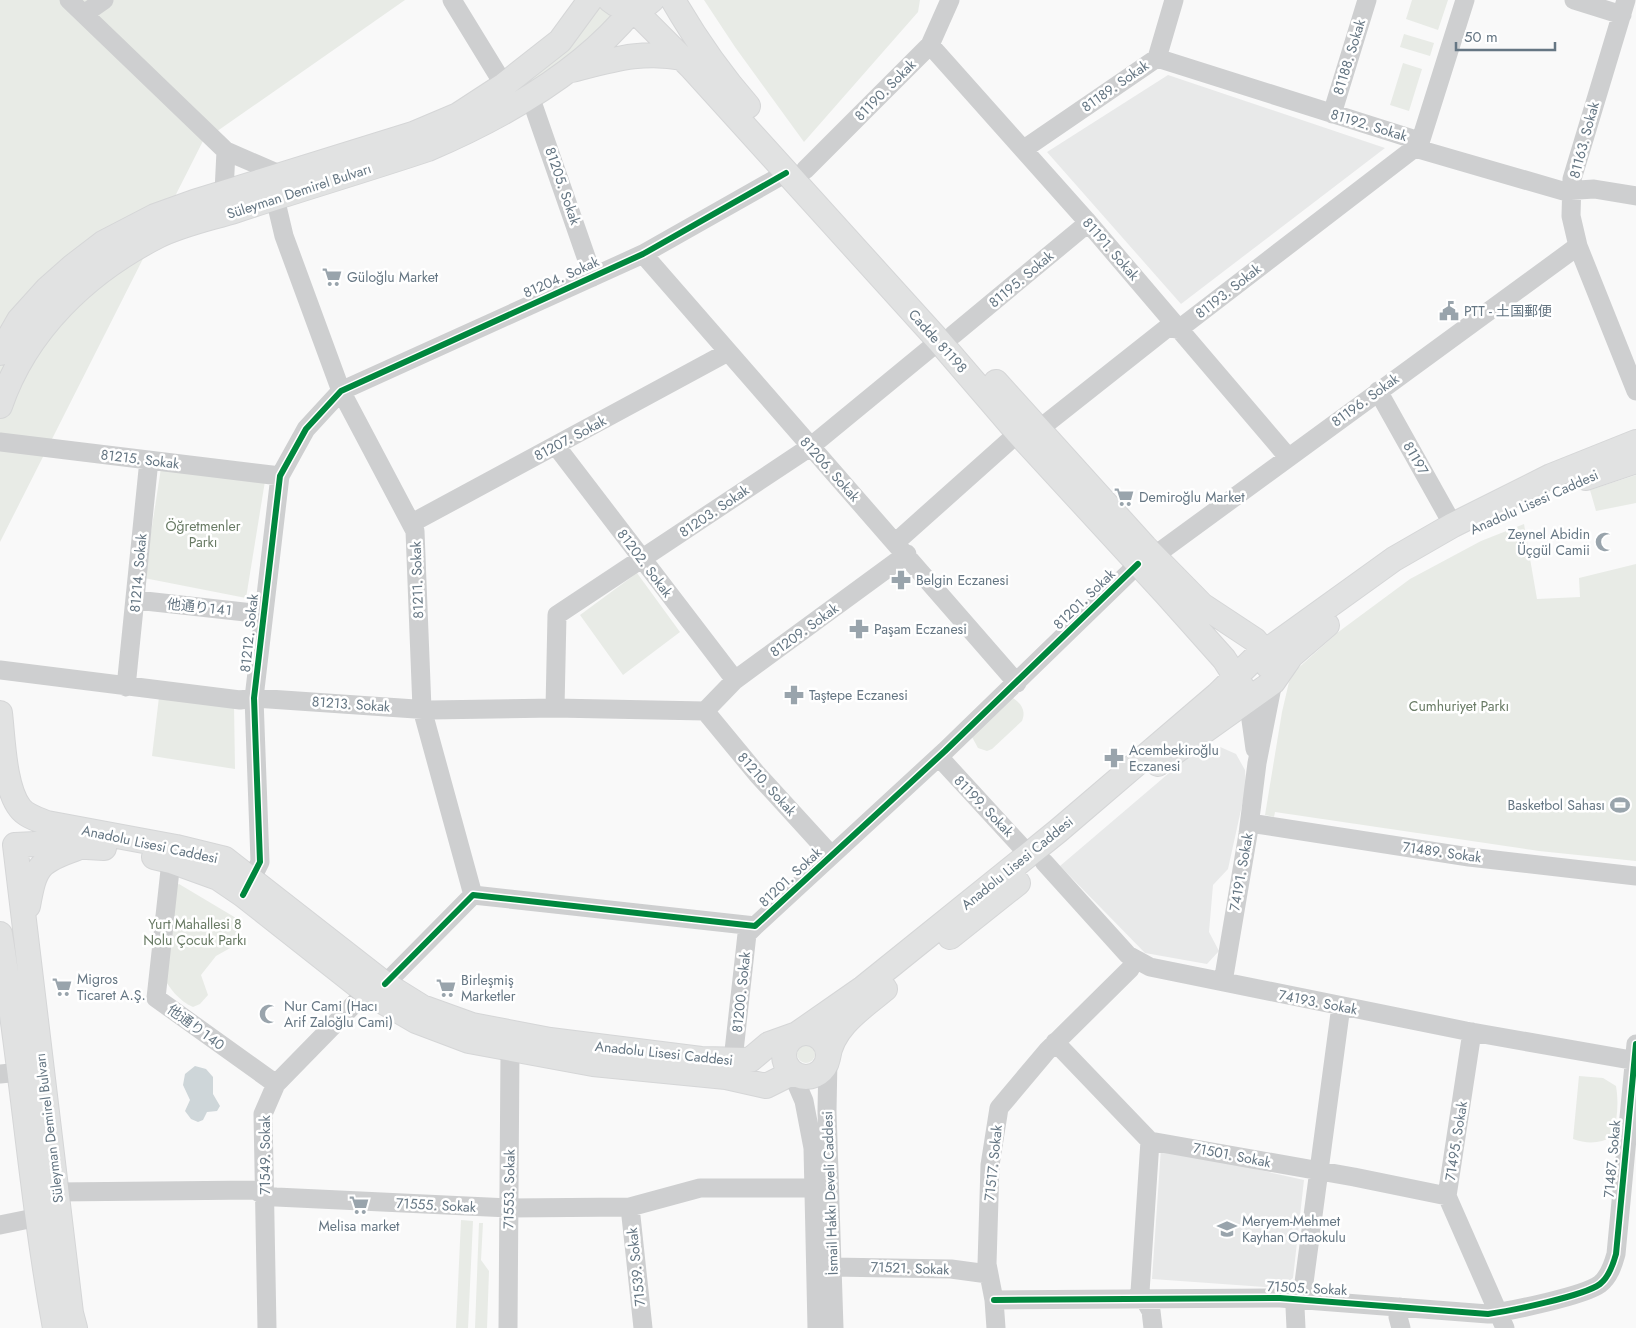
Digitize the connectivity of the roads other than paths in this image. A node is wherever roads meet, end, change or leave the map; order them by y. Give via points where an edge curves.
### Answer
1 (69, 0) edge
2 (104, 0) edge
3 (452, 0) edge
4 (590, 0) edge
5 (610, 0) edge
6 (673, 0) edge
7 (950, 0) edge
8 (1174, 0) edge
9 (1366, 0) edge
10 (1464, 0) edge
11 (1574, 0) edge
12 (642, 5) edge
13 (1624, 7) edge
14 (84, 14) junction
15 (930, 45) junction
16 (683, 58) junction
17 (1157, 58) junction
18 (563, 73) junction
19 (504, 86) junction
20 (530, 96) junction
21 (1332, 114) junction
22 (1024, 149) junction
23 (1418, 149) junction
24 (226, 151) junction
25 (795, 172) junction
26 (279, 174) junction
27 (1572, 191) junction
28 (224, 192) junction
29 (1636, 196) edge
30 (275, 198) junction
31 (1088, 223) junction
32 (1578, 246) junction
33 (643, 254) junction
34 (594, 277) junction
35 (1179, 329) junction
36 (946, 338) junction
37 (728, 352) junction
38 (0, 353) edge
39 (1635, 384) edge
40 (341, 391) junction
41 (1378, 391) junction
42 (0, 406) edge
43 (1028, 431) junction
44 (0, 442) edge
45 (1636, 442) edge
46 (556, 446) junction
47 (810, 447) junction
48 (1288, 457) junction
49 (148, 460) junction
50 (1636, 461) edge
51 (280, 476) junction
52 (412, 523) junction
53 (1454, 525) junction
54 (902, 548) junction
55 (642, 559) junction
56 (1146, 560) junction
57 (136, 600) junction
58 (264, 614) junction
59 (1263, 650) junction
60 (0, 670) edge
61 (1236, 678) junction
62 (735, 680) junction
63 (1274, 682) junction
64 (1017, 683) junction
65 (126, 687) junction
66 (254, 698) junction
67 (1251, 700) junction
68 (554, 708) junction
69 (422, 709) junction
70 (705, 711) junction
71 (0, 713) edge
72 (939, 757) junction
73 (1257, 763) junction
74 (10, 801) edge
75 (1250, 823) junction
76 (86, 846) junction
77 (8, 849) edge
78 (831, 855) junction
79 (1036, 858) junction
80 (171, 861) junction
81 (1636, 876) edge
82 (247, 886) junction
83 (473, 895) junction
84 (755, 926) junction
85 (25, 928) junction
86 (0, 934) edge
87 (1135, 960) junction
88 (1223, 982) junction
89 (376, 988) junction
90 (1341, 1006) junction
91 (1472, 1032) junction
92 (797, 1034) junction
93 (1056, 1042) junction
94 (510, 1050) junction
95 (1635, 1055) edge
96 (828, 1058) junction
97 (733, 1060) junction
98 (10, 1073) edge
99 (792, 1073) junction
100 (276, 1084) junction
101 (1150, 1141) junction
102 (1318, 1171) junction
103 (814, 1188) junction
104 (57, 1192) junction
105 (265, 1196) junction
106 (1447, 1196) junction
107 (630, 1207) junction
108 (509, 1208) junction
109 (38, 1217) junction
110 (0, 1225) edge
111 (832, 1267) junction
112 (988, 1274) junction
113 (1608, 1274) joint
114 (1144, 1299) junction
115 (994, 1300) junction
116 (1298, 1300) junction
117 (1400, 1307) junction
118 (1502, 1320) edge
119 (55, 1328) edge
120 (75, 1328) edge
121 (267, 1328) edge
122 (508, 1328) edge
123 (643, 1328) edge
124 (817, 1328) edge
125 (834, 1328) edge
126 (996, 1328) edge
127 (1153, 1328) edge
128 (1296, 1328) edge
129 (1402, 1328) edge

1 - 14 street
2 - 14 street
3 - 19 street
4 - 19 main road, Süleyman Demirel Bulvarı via 560,41
5 - 12 main road via 624,8
6 - 25 main road, Cadde 81198 via 694,36
7 - 15 street, 81190. Sokak
8 - 17 street, 81189. Sokak
9 - 21 street, 81188. Sokak
10 - 23 street
11 - 13 street
12 - 16 main road, Cadde 81198
12 - 18 main road, Süleyman Demirel Bulvarı via 617,30
13 - 27 street, 81163. Sokak via 1572,179
14 - 24 street
15 - 22 street, 81191. Sokak
15 - 25 street, 81190. Sokak
16 - 18 main road via 636,54
16 - 25 main road, Cadde 81198
17 - 21 street, 81192. Sokak
17 - 22 street, 81189. Sokak
18 - 20 main road, Süleyman Demirel Bulvarı
19 - 26 main road, Süleyman Demirel Bulvarı via 458,115 413,134
20 - 30 main road, Süleyman Demirel Bulvarı via 471,131 428,149
20 - 34 street, 81205. Sokak
21 - 23 street, 81192. Sokak via 1413,139
22 - 31 street, 81191. Sokak
23 - 27 street, 81192. Sokak via 1564,192
23 - 35 street, 81193. Sokak
24 - 26 street
24 - 28 street
25 - 33 street, 81204. Sokak
25 - 36 main road, Cadde 81198
26 - 28 main road, Süleyman Demirel Bulvarı
27 - 29 street, 81192. Sokak via 1594,189
27 - 32 street, 81163. Sokak via 1571,216
28 - 38 main road, Süleyman Demirel Bulvarı via 154,216 103,244 46,290 20,320
30 - 40 street, 81211. Sokak via 284,236
30 - 42 main road, Süleyman Demirel Bulvarı via 159,235 112,264 64,302 38,332 9,380
31 - 35 street, 81191. Sokak
31 - 36 street, 81195. Sokak
32 - 39 street, 81163. Sokak
32 - 41 street, 81196. Sokak
33 - 34 street, 81204. Sokak
33 - 37 street, 81206. Sokak
34 - 40 street, 81204. Sokak
35 - 43 street, 81193. Sokak via 1167,328
35 - 48 street, 81191. Sokak
36 - 43 main road, Cadde 81198
36 - 47 street, 81203. Sokak
37 - 46 street, 81207. Sokak
37 - 47 street, 81206. Sokak
40 - 51 street, 81212. Sokak via 306,430
40 - 52 street, 81211. Sokak
41 - 48 street, 81196. Sokak
41 - 53 street, 81197
43 - 54 street
43 - 56 main road, Cadde 81198
44 - 49 street, 81215. Sokak
45 - 53 main road, Anadolu Lisesi Caddesi via 1551,476
46 - 52 street, 81207. Sokak
46 - 55 street, 81202. Sokak
47 - 54 street, 81206. Sokak
47 - 55 street, 81203. Sokak
48 - 56 street, 81196. Sokak
49 - 51 street, 81215. Sokak
49 - 57 street, 81214. Sokak
50 - 63 main road, Anadolu Lisesi Caddesi via 1610,468 1554,492 1420,558 1324,627 1291,656
51 - 58 street, 81212. Sokak
52 - 69 street, 81211. Sokak via 416,531
53 - 59 main road, Anadolu Lisesi Caddesi via 1394,559
54 - 62 street, 81209. Sokak
54 - 64 street, 81206. Sokak
55 - 62 street, 81202. Sokak
55 - 68 street, 81203. Sokak via 557,615
56 - 59 main road, Cadde 81198 via 1202,605 1255,640
56 - 61 main road, Cadde 81198
56 - 64 street, 81201. Sokak
57 - 58 street, 他通り１４１
57 - 65 street, 81214. Sokak
58 - 66 street, 81212. Sokak
59 - 61 main road, Anadolu Lisesi Caddesi
59 - 63 main road
60 - 65 street, 81213. Sokak
61 - 67 main road, Cadde 81198
61 - 79 main road, Anadolu Lisesi Caddesi
62 - 70 street, 81209. Sokak
63 - 67 main road, Anadolu Lisesi Caddesi
63 - 73 street
64 - 72 street, 81201. Sokak
65 - 66 street, 81213. Sokak via 240,700
66 - 69 street, 81213. Sokak
66 - 82 street, 81212. Sokak via 260,862
67 - 73 street
67 - 79 main road, Anadolu Lisesi Caddesi via 1226,714
68 - 69 street, 81213. Sokak
68 - 70 street, 81213. Sokak
69 - 83 street, 81211. Sokak
70 - 78 street, 81210. Sokak
71 - 74 main road
72 - 78 street, 81201. Sokak
72 - 79 street, 81199. Sokak
73 - 75 street, 74191. Sokak
74 - 77 main road via 24,823 20,839
74 - 82 main road, Anadolu Lisesi Caddesi via 30,816 47,822 176,846 225,859
75 - 81 street, 71489. Sokak via 1469,857
75 - 88 street, 74191. Sokak
76 - 77 main road, Anadolu Lisesi Caddesi via 36,844
76 - 80 main road, Anadolu Lisesi Caddesi
76 - 85 main road via 42,863 32,881
77 - 85 main road, Süleyman Demirel Bulvarı
78 - 84 street, 81201. Sokak
79 - 87 street, 74193. Sokak
79 - 92 main road, Anadolu Lisesi Caddesi
79 - 96 main road, Anadolu Lisesi Caddesi via 850,1019 830,1043
80 - 82 main road, Anadolu Lisesi Caddesi
80 - 100 street, 他通り１４０ via 156,998
82 - 89 main road, Anadolu Lisesi Caddesi
83 - 84 street, 81201. Sokak
83 - 89 street
84 - 97 street, 81200. Sokak via 747,934
85 - 104 main road, Süleyman Demirel Bulvarı
86 - 98 main road, Süleyman Demirel Bulvarı
87 - 88 street, 74193. Sokak via 1150,967
87 - 93 street, 71517. Sokak
88 - 90 street, 74193. Sokak
89 - 94 main road, Anadolu Lisesi Caddesi via 416,1021 468,1041
89 - 97 main road, Anadolu Lisesi Caddesi via 472,1025 512,1034
89 - 100 street, 71549. Sokak
90 - 91 street, 74193. Sokak
90 - 102 street
91 - 95 street, 74193. Sokak
91 - 106 street, 71495. Sokak
92 - 96 main road via 819,1037 828,1050
92 - 97 main road, Anadolu Lisesi Caddesi via 769,1044 750,1060
92 - 99 main road via 784,1049 784,1062
93 - 101 street
93 - 112 street, 71517. Sokak via 999,1108 990,1165
94 - 99 main road, Anadolu Lisesi Caddesi via 595,1064 726,1077 766,1086
94 - 108 street, 71553. Sokak
95 - 113 street, 71487. Sokak via 1617,1247
96 - 99 main road via 826,1065 814,1076 799,1077
96 - 111 street, İsmail Hakkı Develi Caddesi
98 - 109 main road, Süleyman Demirel Bulvarı
99 - 103 street, İsmail Hakkı Develi Caddesi via 810,1125
100 - 105 street, 71549. Sokak via 264,1114
101 - 102 street, 71501. Sokak
101 - 114 street via 1140,1292
102 - 106 street, 71501. Sokak
102 - 116 street via 1303,1290
103 - 107 street, 71555. Sokak via 700,1188
103 - 124 street, İsmail Hakkı Develi Caddesi
104 - 105 street, 71555. Sokak via 255,1190
104 - 120 main road, Süleyman Demirel Bulvarı
105 - 108 street, 71555. Sokak
105 - 121 street, 71549. Sokak
106 - 118 street, 71495. Sokak
107 - 108 street, 71555. Sokak
107 - 123 street, 71539. Sokak
108 - 122 street, 71553. Sokak
109 - 110 street
109 - 119 main road, Süleyman Demirel Bulvarı
111 - 112 street, 71521. Sokak via 951,1269
111 - 125 street, İsmail Hakkı Develi Caddesi
112 - 115 street, 71517. Sokak
113 - 118 street, 71505. Sokak via 1592,1289
114 - 115 street, 71505. Sokak
114 - 116 street, 71505. Sokak
114 - 127 street via 1151,1311
115 - 126 street, 71517. Sokak
116 - 117 street, 71505. Sokak
116 - 128 street via 1294,1307
117 - 118 street, 71505. Sokak via 1488,1314
117 - 129 street via 1398,1317

